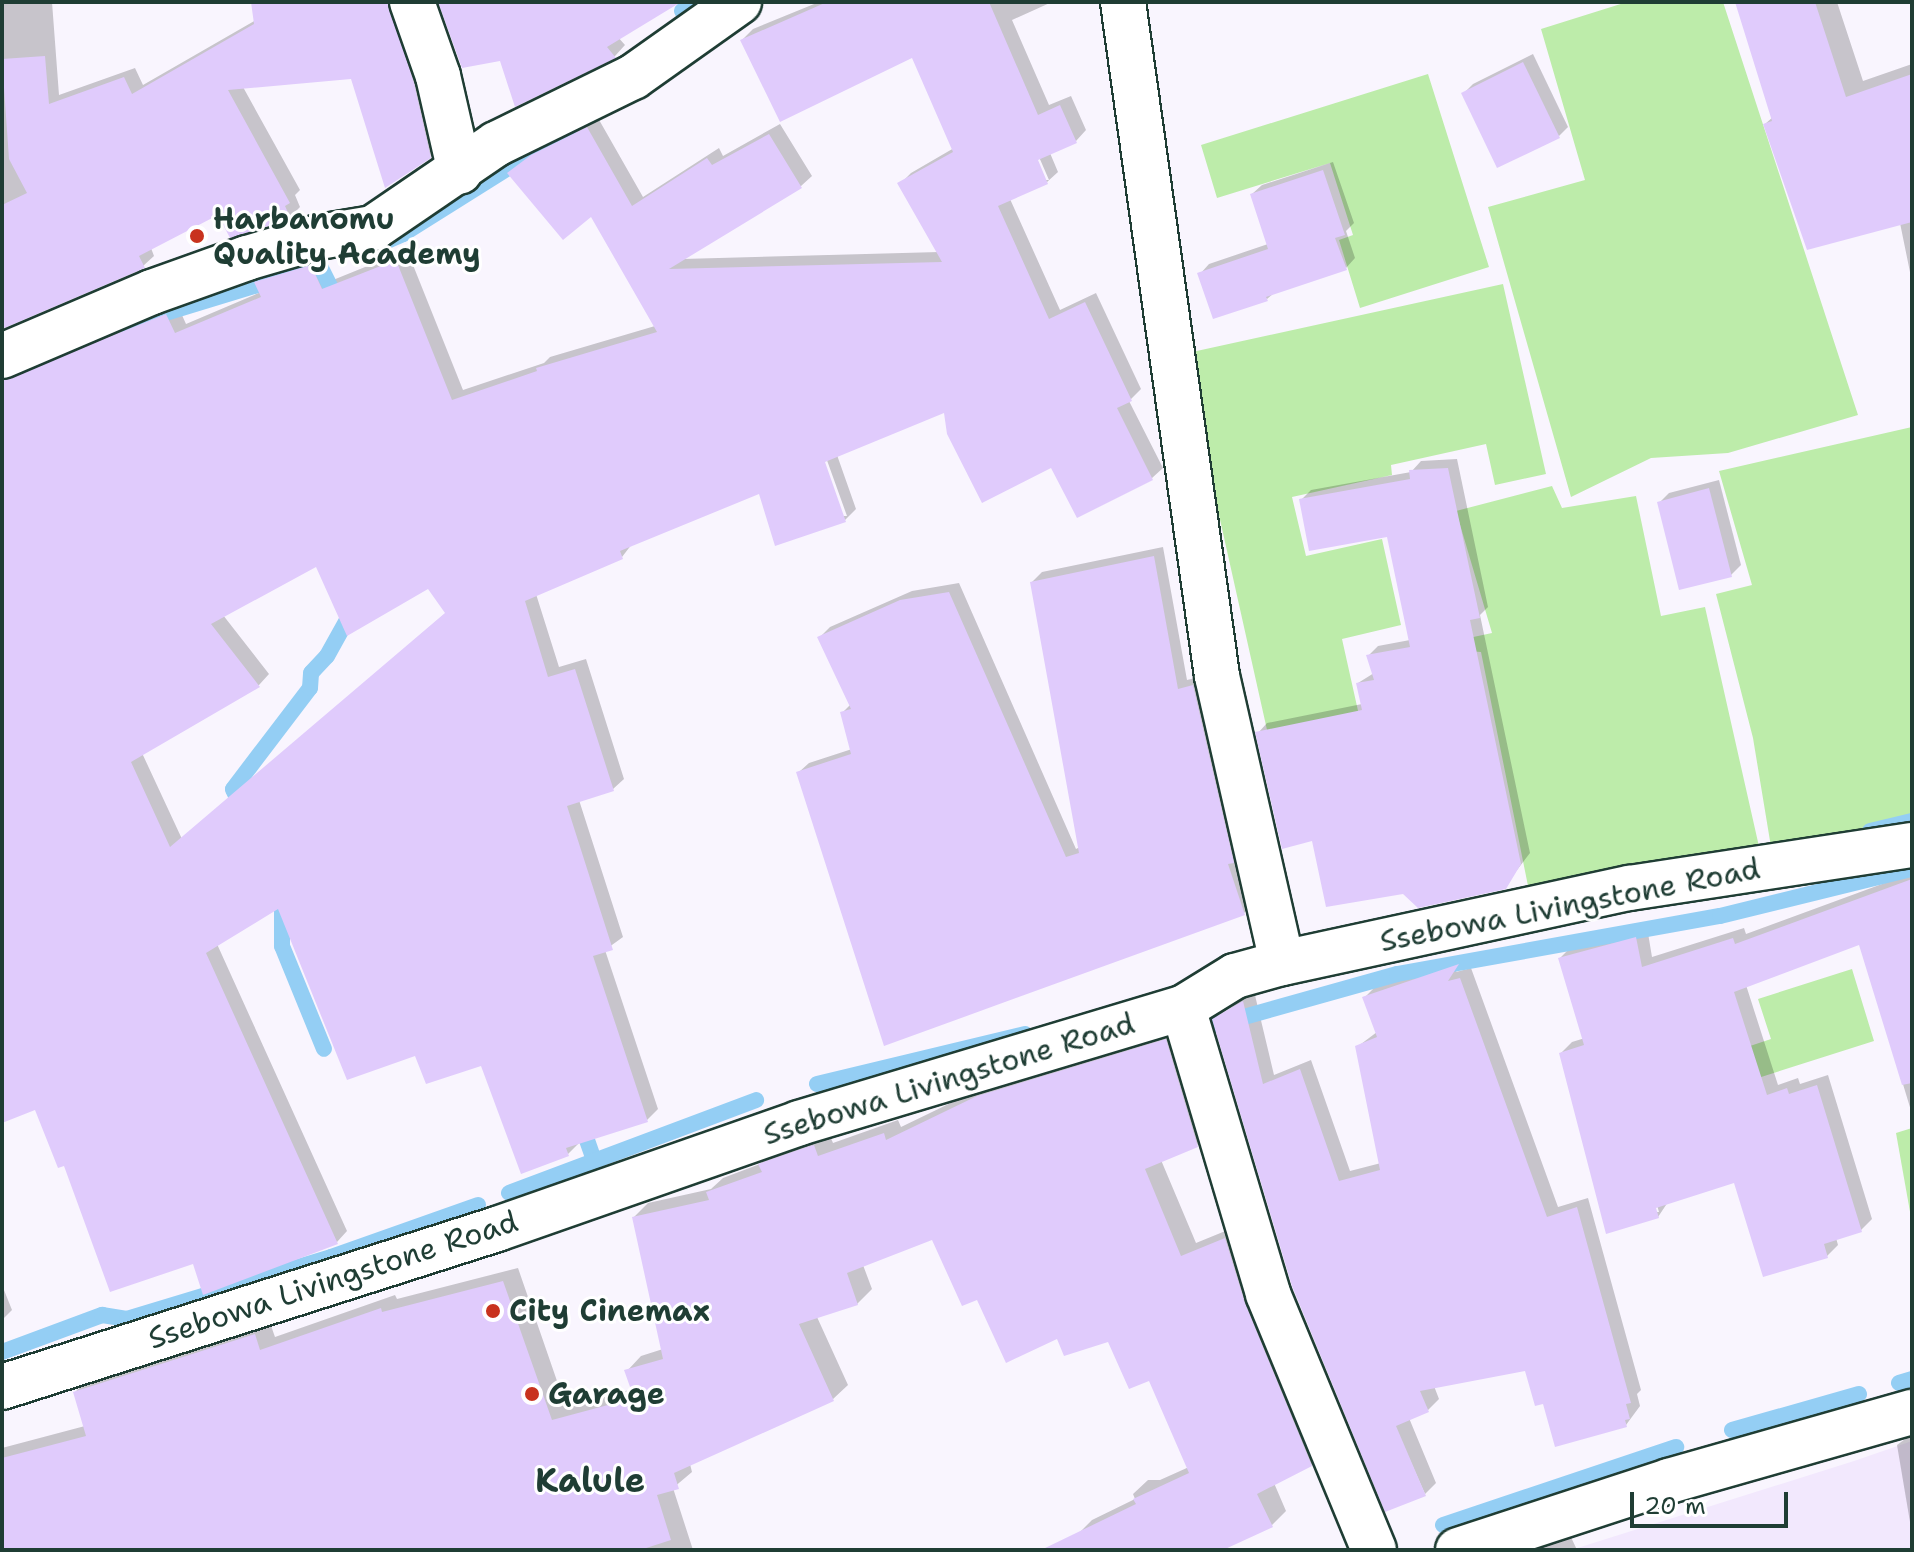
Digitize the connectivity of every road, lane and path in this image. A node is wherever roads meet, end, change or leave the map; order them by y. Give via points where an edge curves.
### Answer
1 (412, 2) edge
2 (739, 2) edge
3 (1123, 2) edge
4 (460, 172) junction
5 (2, 356) edge
6 (1912, 845) edge
7 (1282, 963) junction
8 (1183, 1008) junction
9 (2, 1387) edge
10 (1912, 1412) edge
11 (1374, 1550) edge
12 (1458, 1550) edge

1 - 4 street via 438,76
2 - 4 street via 633,77 496,144
3 - 7 street via 1217,676
4 - 5 street via 373,228 247,258
6 - 7 street, Ssebowa Livingstone Road via 1630,888
7 - 8 street, Ssebowa Livingstone Road via 1235,976
8 - 9 street, Ssebowa Livingstone Road via 799,1123 497,1229
8 - 11 street via 1268,1294
10 - 12 street via 1669,1481

